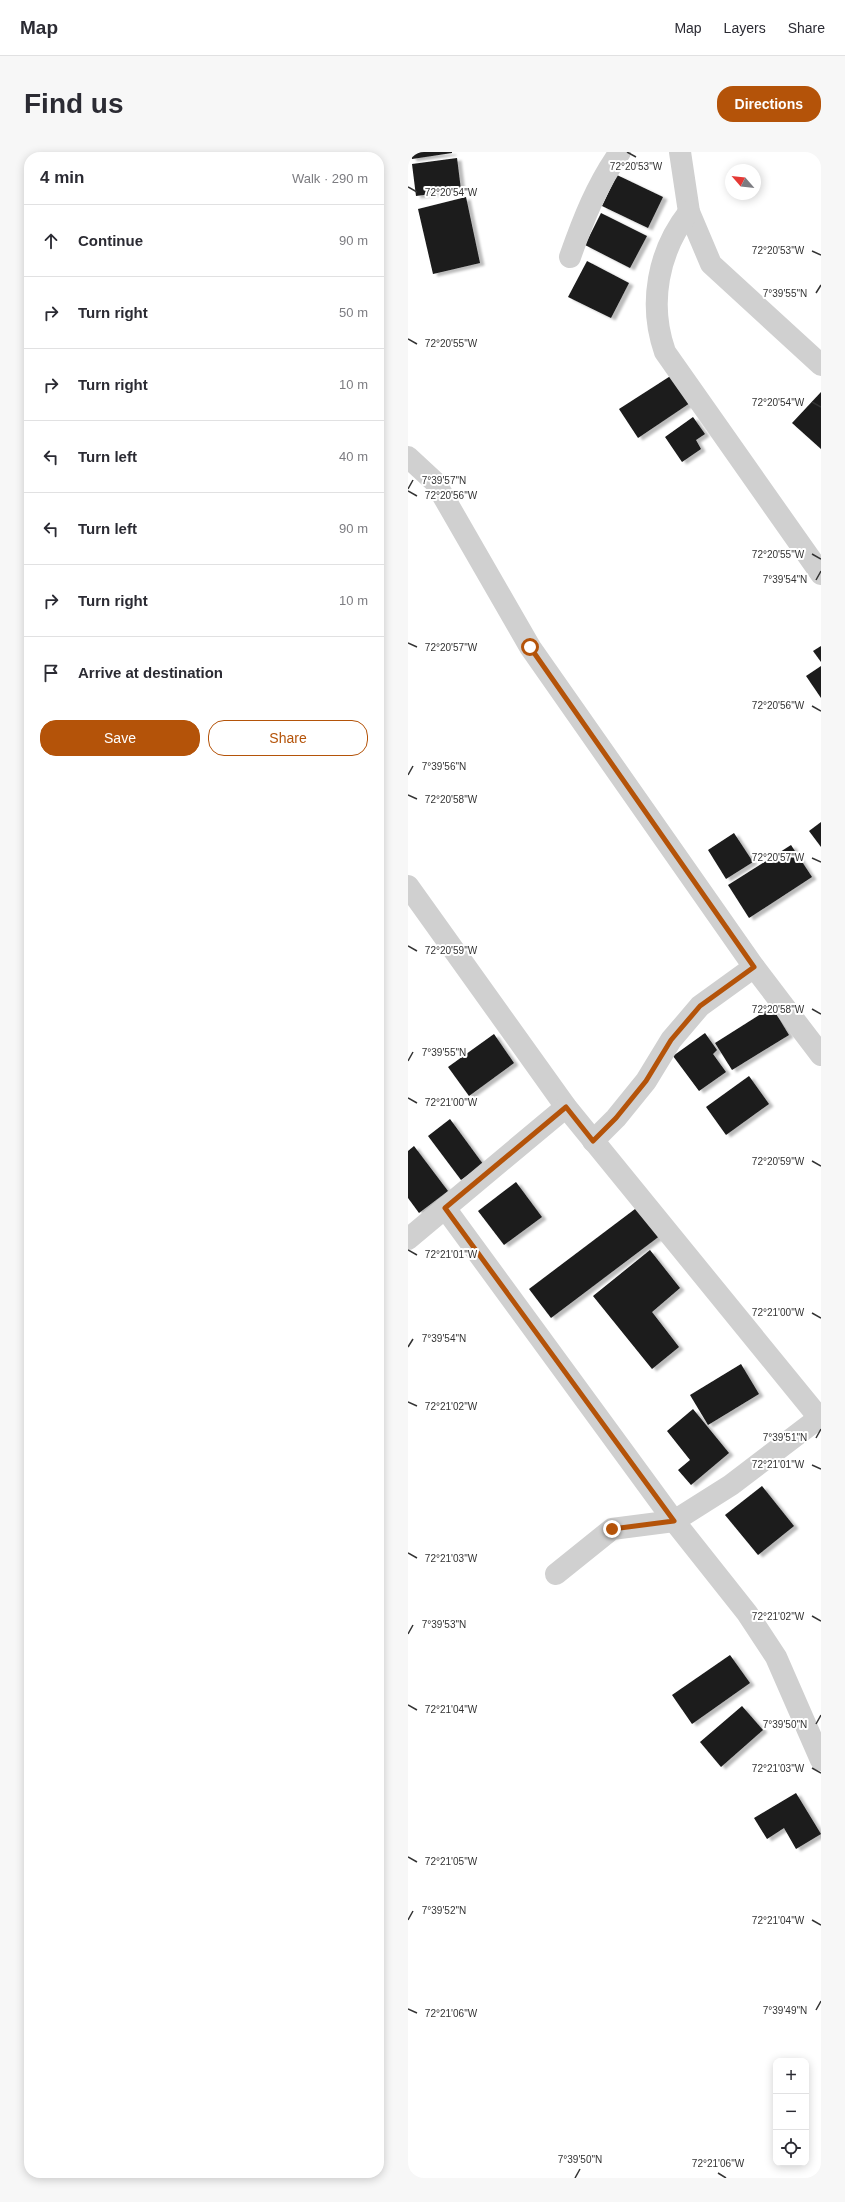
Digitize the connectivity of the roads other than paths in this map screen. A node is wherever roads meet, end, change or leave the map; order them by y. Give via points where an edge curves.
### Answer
1 (620, 152) edge
2 (680, 152) edge
3 (689, 212) junction
4 (570, 257) dead end
5 (821, 365) edge
6 (408, 458) edge
7 (821, 574) edge
8 (408, 886) edge
9 (754, 967) junction
10 (821, 1055) edge
11 (566, 1107) junction
12 (593, 1141) junction
13 (445, 1208) junction
14 (408, 1238) edge
15 (820, 1419) edge
16 (674, 1521) junction
17 (556, 1574) dead end
18 (821, 1760) edge

1 - 4 street via 590,205
2 - 3 street
3 - 5 street via 711,264
3 - 7 street via 676,229 664,259 657,298 658,328 665,352
6 - 9 street via 435,482 530,647
8 - 11 street
9 - 10 street
9 - 12 street via 700,1006 671,1040 631,1100
11 - 12 street
11 - 13 street
12 - 15 street
13 - 14 street
13 - 16 street
15 - 16 street via 732,1485
16 - 17 street via 612,1529
16 - 18 street via 747,1613 776,1657

